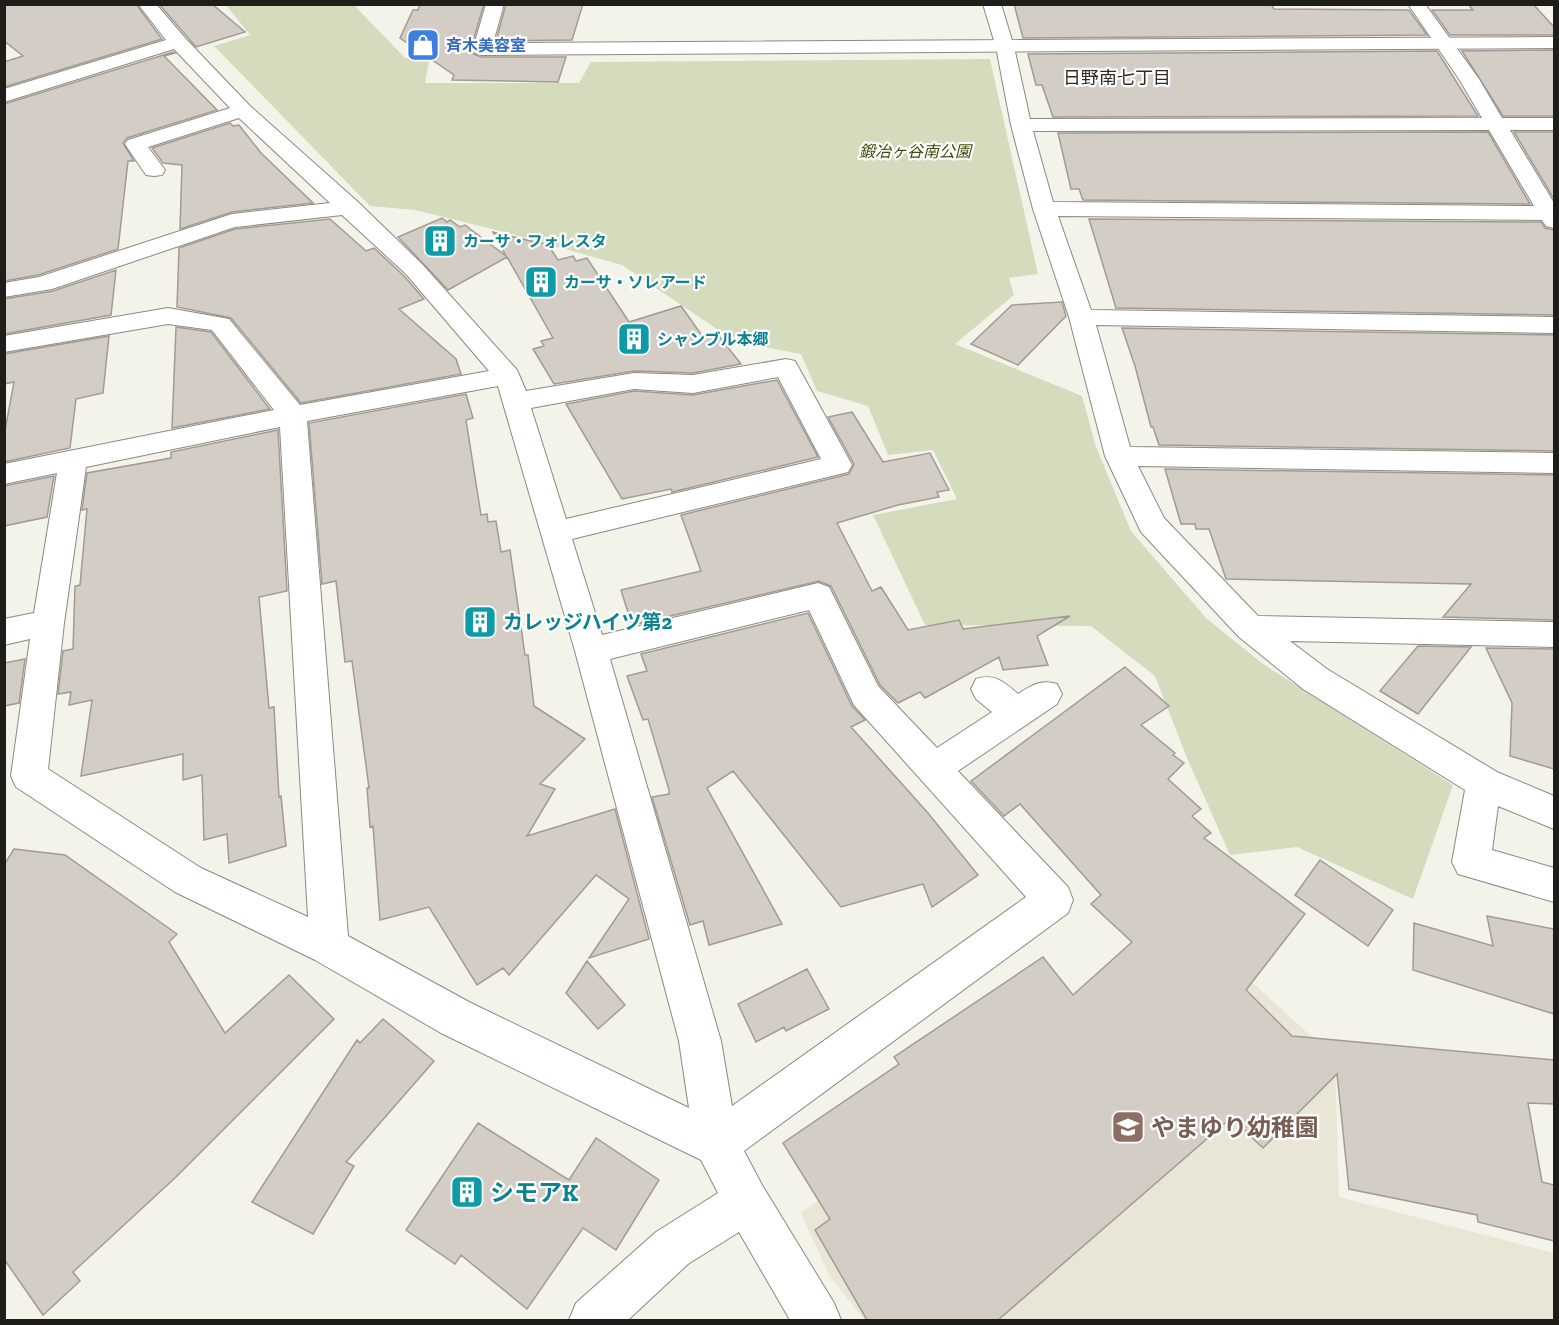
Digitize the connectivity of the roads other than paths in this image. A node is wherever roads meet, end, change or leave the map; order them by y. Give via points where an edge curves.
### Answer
1 (146, 4) edge
2 (495, 4) edge
3 (992, 4) edge
4 (1416, 4) edge
5 (178, 42) junction
6 (1554, 44) edge
7 (1447, 45) junction
8 (1005, 47) junction
9 (4, 96) edge
10 (243, 110) junction
11 (1497, 124) junction
12 (1554, 124) edge
13 (1021, 125) junction
14 (143, 165) dead end
15 (350, 207) junction
16 (1044, 209) junction
17 (1553, 216) edge
18 (4, 290) edge
19 (1081, 317) junction
20 (1554, 325) edge
21 (4, 344) edge
22 (512, 389) junction
23 (293, 416) junction
24 (1119, 456) junction
25 (73, 461) junction
26 (1554, 463) edge
27 (4, 474) edge
28 (555, 532) junction
29 (48, 623) junction
30 (1250, 628) junction
31 (4, 632) edge
32 (1554, 633) edge
33 (591, 651) junction
34 (988, 689) dead end
35 (1045, 694) dead end
36 (1016, 712) junction
37 (933, 769) junction
38 (17, 778) edge
39 (1484, 783) junction
40 (1554, 813) edge
41 (1554, 885) edge
42 (329, 947) junction
43 (717, 1144) junction
44 (746, 1201) junction
45 (593, 1320) edge
46 (817, 1320) edge

1 - 5 street
2 - 8 street via 482,50
3 - 8 street
4 - 7 street
5 - 9 street
5 - 10 street
6 - 7 street
7 - 8 street
7 - 11 street
8 - 13 street
10 - 14 street via 135,144
10 - 15 street
11 - 12 street
11 - 13 street
11 - 17 street
13 - 16 street
15 - 18 street via 232,220 43,284
15 - 22 street via 414,269
16 - 17 street
16 - 19 street
19 - 20 street
19 - 24 street
21 - 23 street via 168,316 220,324
22 - 23 street
22 - 28 street
22 - 28 street via 634,381 693,384 786,367 838,465
23 - 25 street
23 - 42 street
24 - 26 street
24 - 30 street via 1152,524
25 - 27 street
25 - 29 street
28 - 33 street
29 - 31 street
29 - 38 street
30 - 32 street
30 - 39 street via 1316,679
33 - 37 street via 818,595 867,695
33 - 43 street via 700,1041
34 - 36 street
35 - 36 street
36 - 37 street
37 - 43 street via 1054,900
38 - 42 street via 188,880
39 - 40 street
39 - 41 street via 1471,862
42 - 43 street via 456,1018
43 - 44 street
44 - 45 street via 672,1248
44 - 46 street

